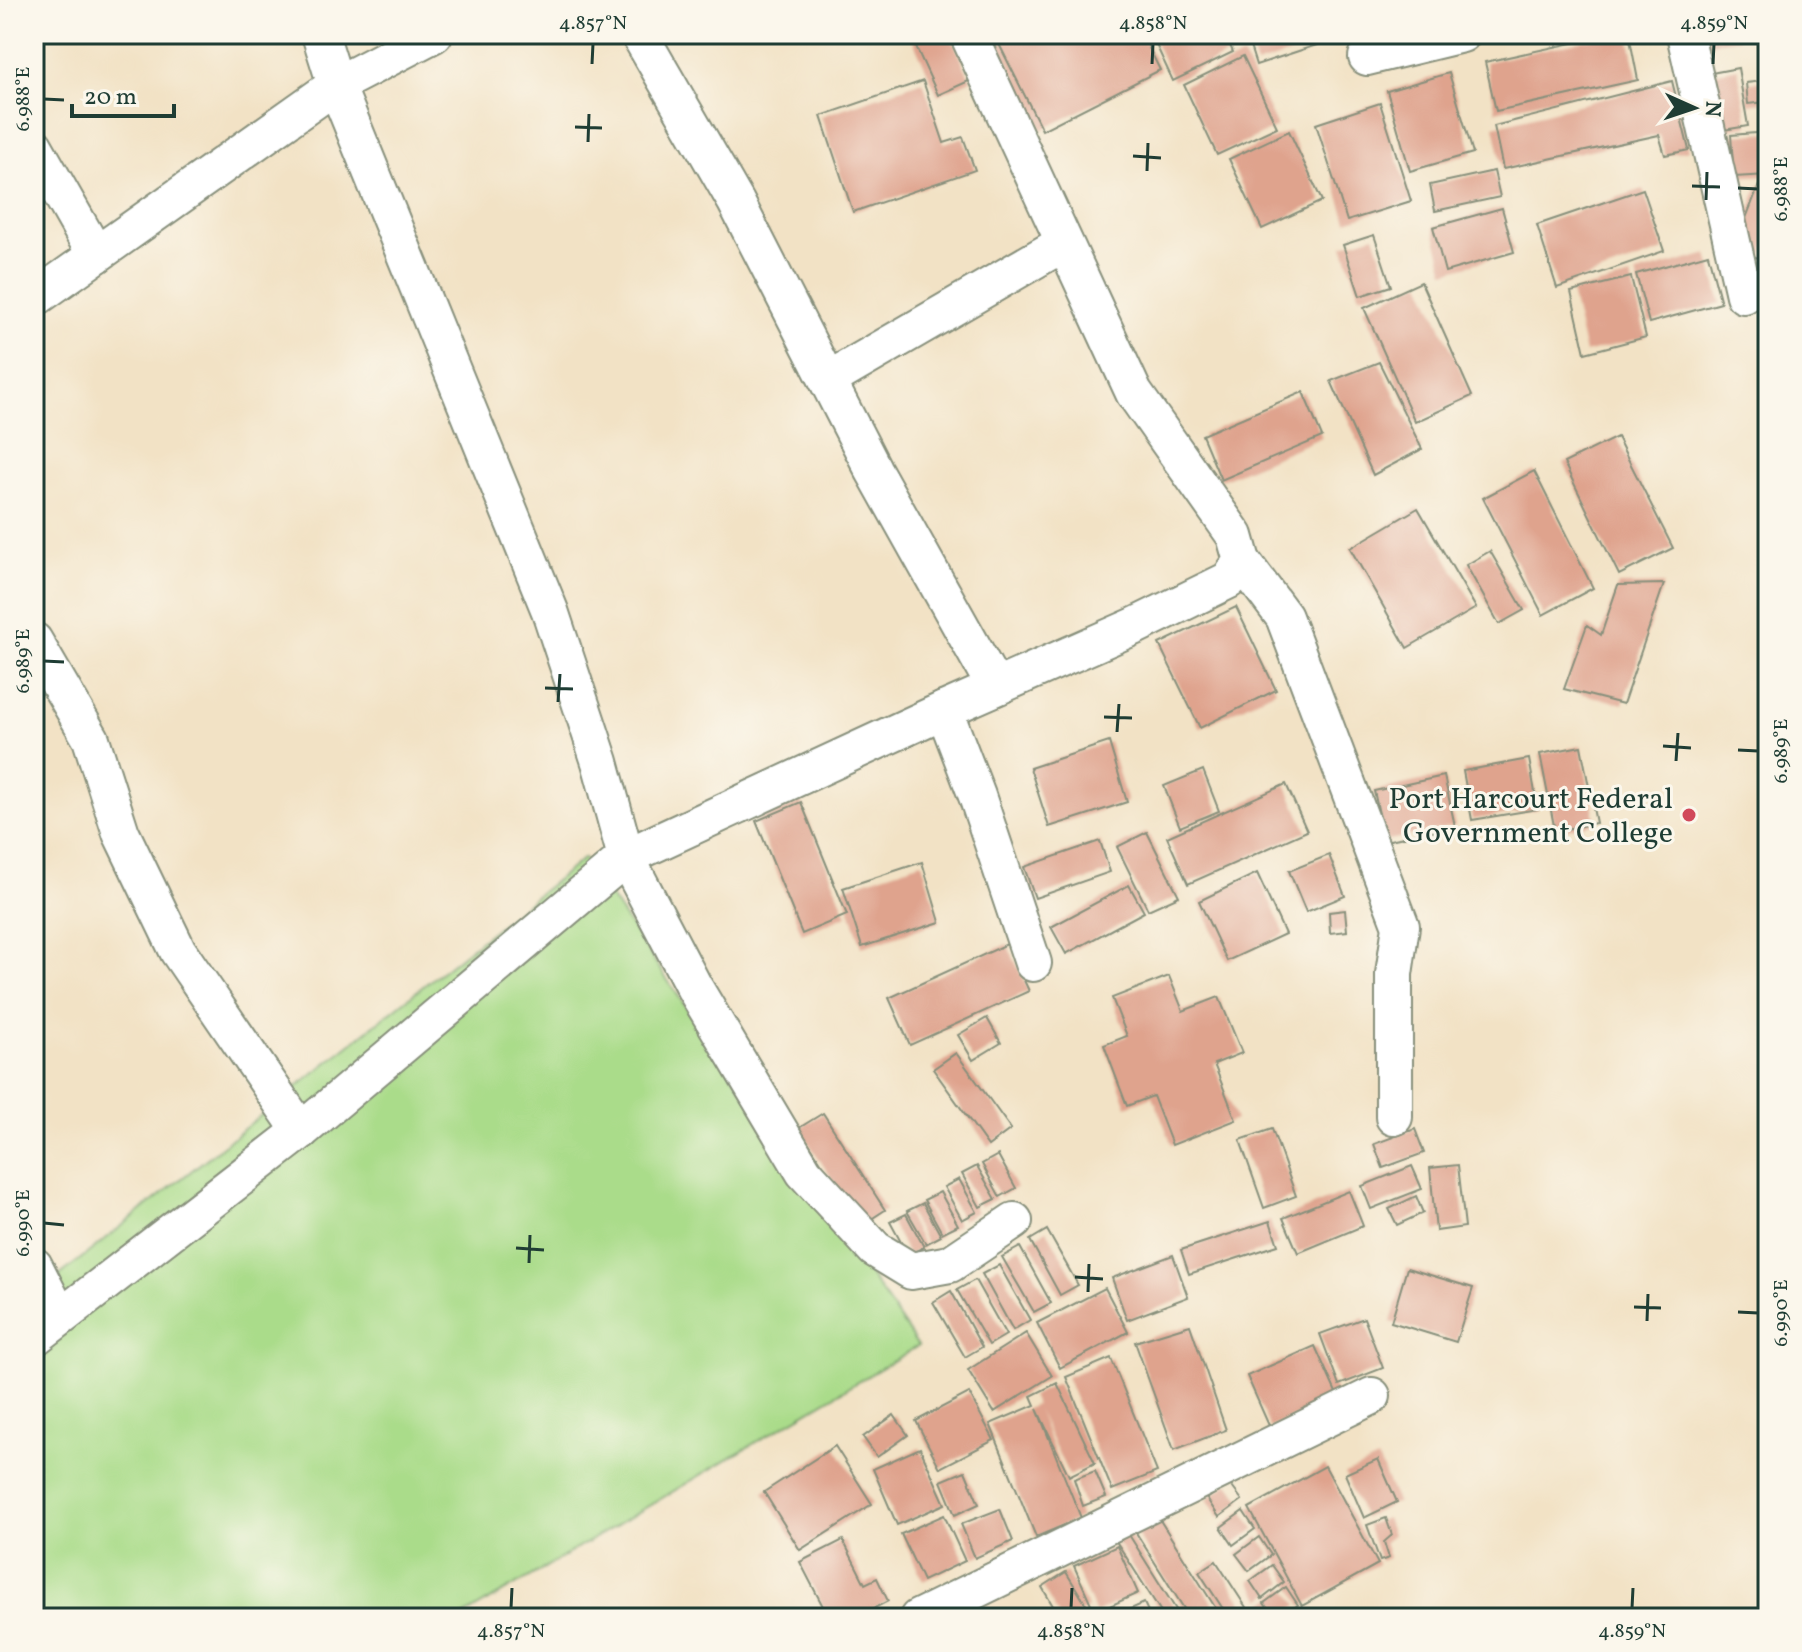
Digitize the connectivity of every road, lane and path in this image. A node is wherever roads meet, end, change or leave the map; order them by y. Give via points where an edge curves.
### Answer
1 (320, 34) edge
2 (434, 34) edge
3 (639, 34) edge
4 (968, 34) edge
5 (1462, 34) edge
6 (1685, 34) edge
7 (1367, 57) dead end
8 (336, 85) junction
9 (34, 146) edge
10 (1064, 243) junction
11 (96, 255) junction
12 (1744, 295) dead end
13 (34, 299) edge
14 (828, 380) junction
15 (1242, 561) junction
16 (34, 641) edge
17 (995, 687) junction
18 (944, 710) junction
19 (626, 857) junction
20 (1033, 963) dead end
21 (1394, 1117) dead end
22 (301, 1131) junction
23 (1014, 1221) dead end
24 (34, 1266) edge
25 (47, 1327) edge
26 (1372, 1396) dead end
27 (918, 1618) edge

1 - 8 street
2 - 8 street
3 - 14 street via 736,202
4 - 10 street
5 - 7 street
6 - 12 street
8 - 11 street
8 - 19 street via 550,611
9 - 11 street
10 - 14 street
10 - 15 street via 1134,393 1235,536
11 - 13 street
14 - 17 street
15 - 17 street via 1229,580
15 - 21 street via 1284,617 1401,926 1394,974
16 - 22 street via 91,739 121,833 178,951
17 - 18 street
18 - 19 street
18 - 20 street
19 - 22 street
19 - 23 street via 694,987 804,1172 875,1249 911,1271 950,1264
22 - 25 street
24 - 25 street
26 - 27 street

